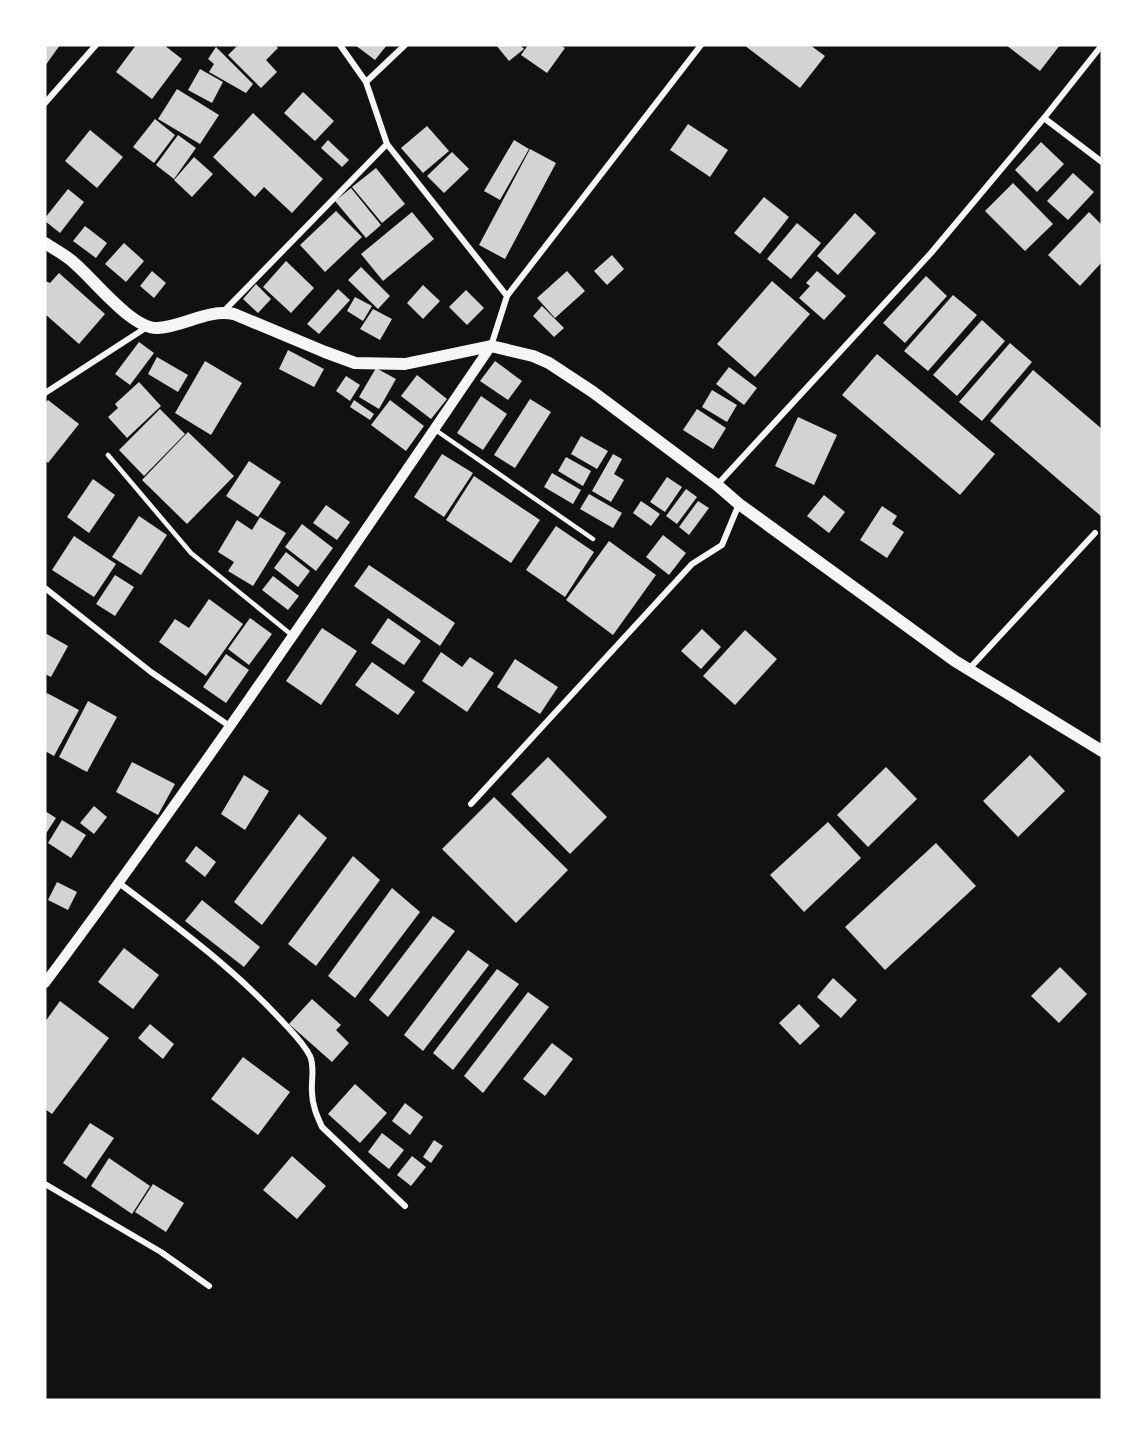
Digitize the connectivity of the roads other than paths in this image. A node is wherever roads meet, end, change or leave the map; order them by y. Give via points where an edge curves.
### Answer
1 (96, 45) edge
2 (340, 45) edge
3 (405, 45) edge
4 (701, 45) edge
5 (1102, 45) edge
6 (366, 82) junction
7 (45, 103) edge
8 (1044, 118) junction
9 (387, 144) junction
10 (1102, 162) edge
11 (45, 243) edge
12 (507, 296) junction
13 (223, 312) junction
14 (148, 327) junction
15 (491, 346) junction
16 (45, 393) edge
17 (434, 429) junction
18 (108, 455) dead end
19 (717, 485) junction
20 (739, 504) junction
21 (1095, 533) dead end
22 (593, 539) dead end
23 (45, 588) edge
24 (293, 636) junction
25 (969, 670) junction
26 (231, 727) junction
27 (1102, 751) edge
28 (471, 804) dead end
29 (119, 884) junction
30 (45, 983) edge
31 (45, 1184) edge
32 (405, 1206) dead end
33 (209, 1286) dead end

1 - 7 street
2 - 6 street
3 - 6 street
4 - 12 street
5 - 8 street
6 - 9 street
8 - 10 street
8 - 19 street via 931,253
9 - 12 street
9 - 13 street
11 - 14 main road via 72,261 126,313
12 - 15 street
13 - 14 main road via 160,328
13 - 15 main road via 355,363 405,364
14 - 16 street
15 - 17 street
15 - 19 main road via 549,363
17 - 22 lane
17 - 24 street
18 - 24 lane via 191,553
19 - 20 main road
20 - 25 main road
20 - 28 street via 722,545 692,564
21 - 25 street
23 - 26 street via 151,672
24 - 26 street
25 - 27 main road
26 - 29 street
29 - 30 street
29 - 32 street via 203,946 259,996 299,1040 310,1057 315,1112 322,1127
31 - 33 street via 161,1252

